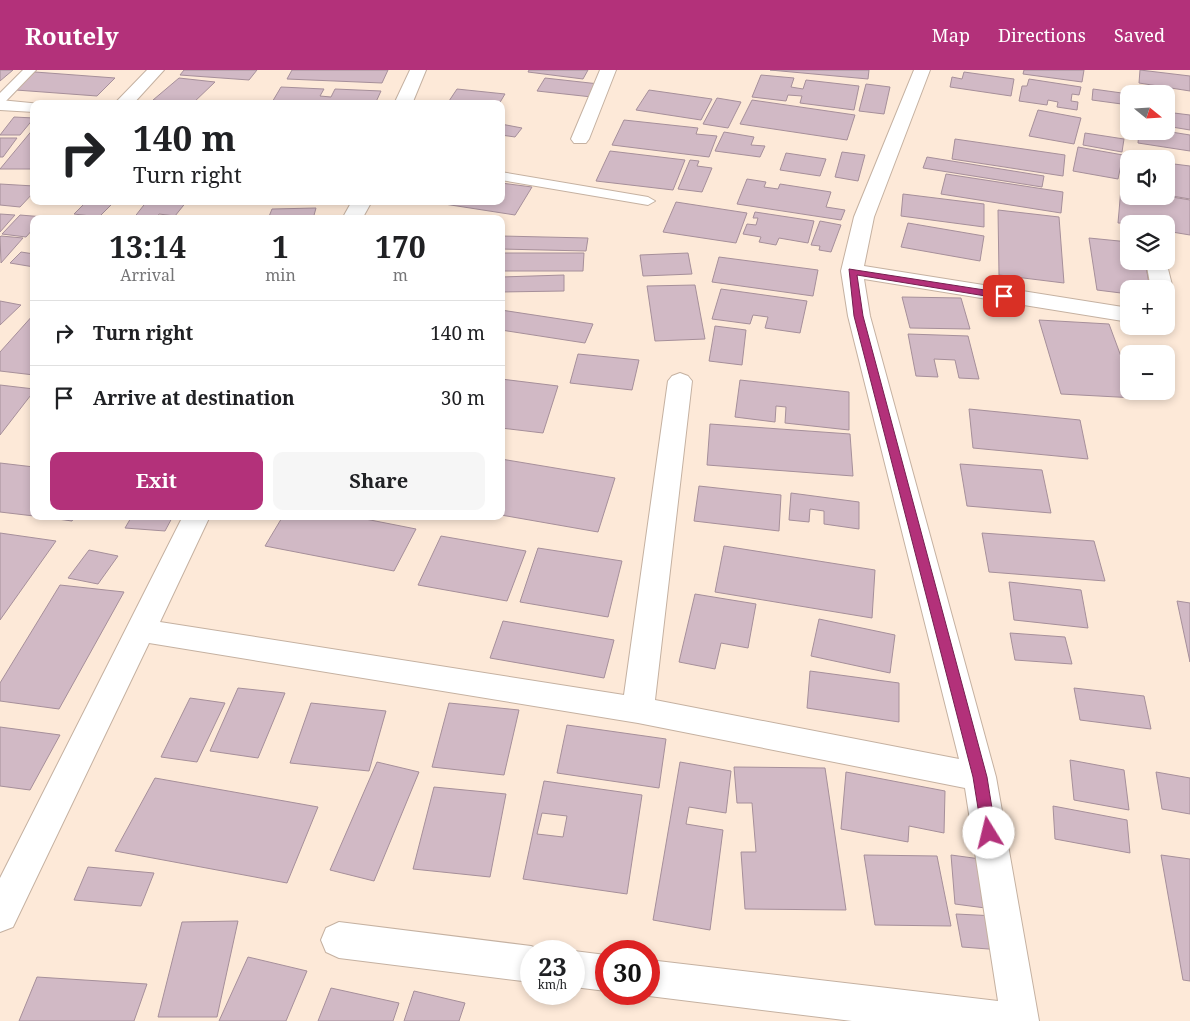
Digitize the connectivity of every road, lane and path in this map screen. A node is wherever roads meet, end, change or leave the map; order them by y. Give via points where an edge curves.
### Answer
1 (30, 70) edge
2 (156, 70) edge
3 (418, 70) edge
4 (608, 70) edge
5 (922, 70) edge
6 (0, 100) edge
7 (127, 100) edge
8 (405, 100) edge
9 (0, 105) edge
10 (30, 107) edge
11 (580, 139) dead end
12 (505, 177) edge
13 (648, 201) dead end
14 (852, 271) junction
15 (1120, 314) edge
16 (680, 381) dead end
17 (195, 520) edge
18 (140, 630) junction
19 (638, 710) junction
20 (980, 777) junction
21 (0, 916) edge
22 (338, 940) dead end
23 (520, 963) edge
24 (660, 979) edge
25 (1009, 1021) edge
26 (1020, 1021) edge

1 - 6 lane
2 - 7 street
3 - 8 street
4 - 11 street
5 - 14 street via 864,217
9 - 10 street
12 - 13 lane
14 - 15 street
14 - 20 street via 859,316
16 - 19 street
17 - 18 street
18 - 19 street
18 - 21 street
19 - 20 street
20 - 26 street
22 - 23 street
24 - 25 street

